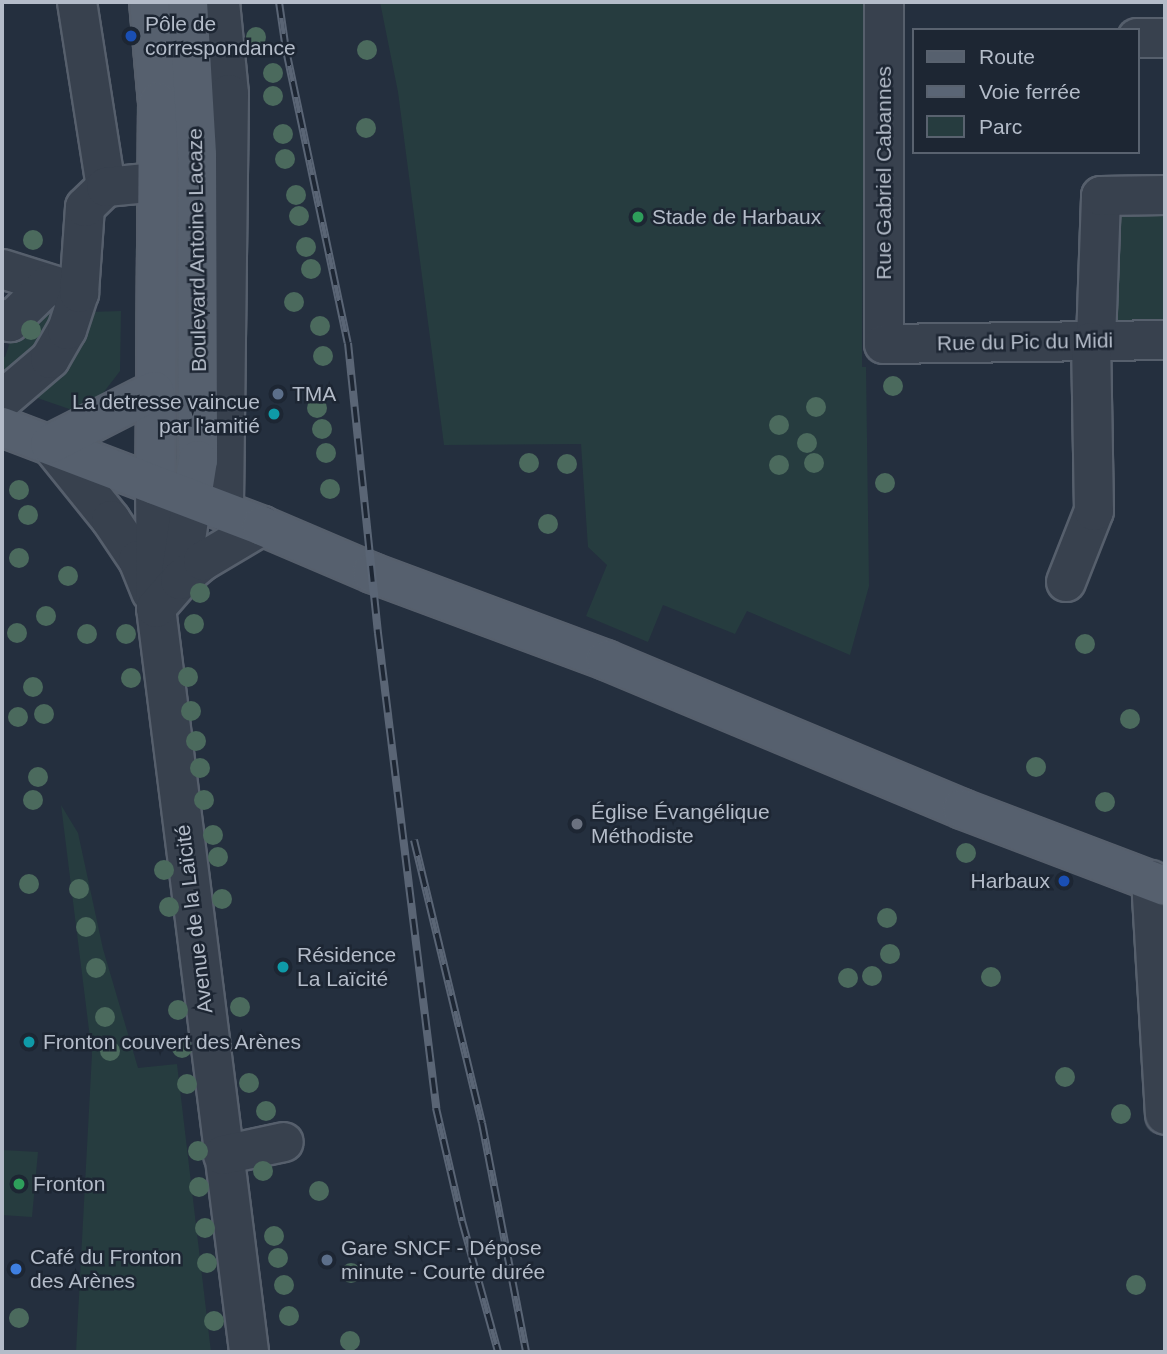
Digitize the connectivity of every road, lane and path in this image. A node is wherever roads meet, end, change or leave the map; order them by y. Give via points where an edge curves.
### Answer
1 (77, 2) edge
2 (136, 2) edge
3 (149, 2) edge
4 (188, 2) edge
5 (220, 2) edge
6 (894, 26) edge
7 (1165, 37) edge
8 (1139, 38) edge
9 (135, 184) junction
10 (1165, 195) edge
11 (2, 269) edge
12 (64, 288) junction
13 (2, 319) edge
14 (1165, 340) edge
15 (1093, 341) junction
16 (884, 344) joint
17 (154, 390) junction
18 (2, 400) edge
19 (2, 427) edge
20 (50, 444) junction
21 (155, 485) junction
22 (208, 505) junction
23 (262, 526) junction
24 (1066, 582) dead end
25 (168, 594) junction
26 (1158, 883) edge
27 (1165, 1115) edge
28 (284, 1142) dead end
29 (223, 1155) junction
30 (249, 1352) edge

1 - 9 street
2 - 9 street, Boulevard Antoine Lacaze via 142,56
3 - 9 main road, Boulevard Antoine Lacaze via 158,103
4 - 22 main road, Boulevard Antoine Lacaze via 197,155 198,460
5 - 22 street via 229,94
6 - 16 street, Rue Gabriel Cabannes
7 - 8 street
9 - 12 street via 85,207
9 - 17 main road, Boulevard Antoine Lacaze
10 - 15 street via 1101,196
11 - 12 street
12 - 13 street via 10,322
12 - 18 street via 67,330 50,359
14 - 15 street, Rue du Pic du Midi
15 - 16 street, Rue du Pic du Midi
15 - 24 street via 1094,511
17 - 20 main road
17 - 21 main road, Boulevard Antoine Lacaze
19 - 20 main road
20 - 21 main road
20 - 25 street
21 - 22 main road
21 - 25 street, Avenue de la Laïcité
22 - 23 main road
22 - 25 street
23 - 25 street via 214,552
23 - 26 main road via 372,573 606,660 962,809
25 - 29 street, Avenue de la Laïcité
26 - 27 street
28 - 29 street
29 - 30 street, Avenue de la Laïcité

